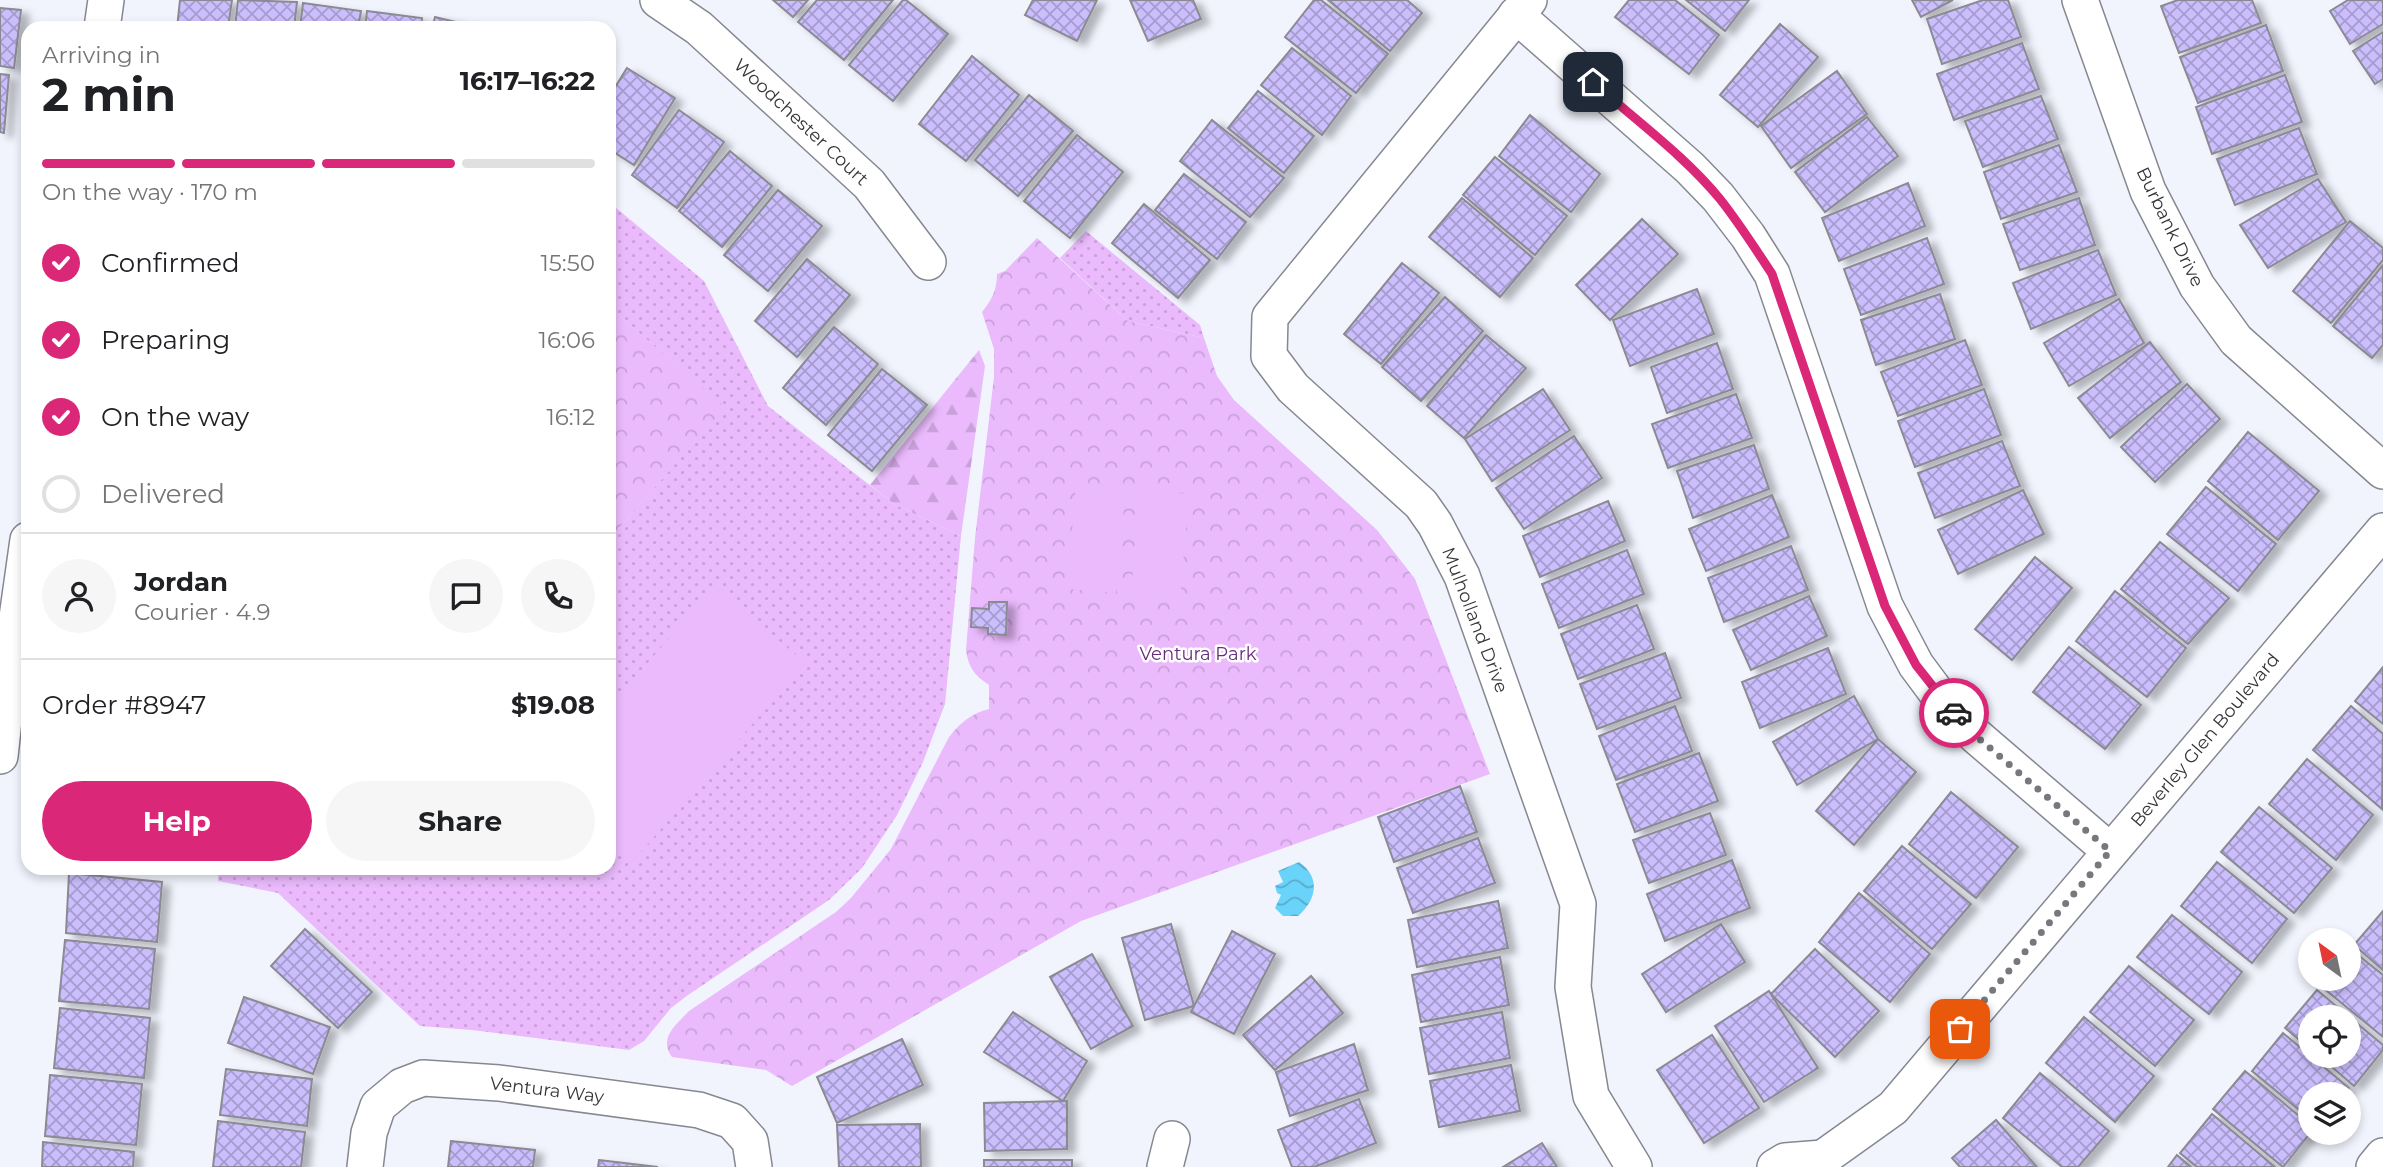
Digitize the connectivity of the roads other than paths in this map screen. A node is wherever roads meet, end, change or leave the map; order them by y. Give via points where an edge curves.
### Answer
1 (106, 0) edge
2 (658, 0) edge
3 (2080, 0) edge
4 (1523, 8) edge
5 (103, 21) edge
6 (928, 262) dead end
7 (2383, 471) edge
8 (2383, 531) edge
9 (21, 579) edge
10 (4, 673) edge
11 (0, 756) edge
12 (2110, 851) junction
13 (2383, 1156) edge
14 (1819, 1163) edge
15 (365, 1167) edge
16 (754, 1167) edge
17 (1634, 1167) edge
18 (1775, 1167) edge
19 (2374, 1167) edge

1 - 5 street
2 - 6 street, Woodchester Court via 699,28 869,184
3 - 7 street, Burbank Drive via 2148,191 2197,286 2236,340
4 - 12 street via 1690,168 1748,236 1772,274 1885,606 1916,665 1976,736
4 - 17 street, Mulholland Drive via 1270,317 1269,356 1293,387 1421,504 1462,576 1578,904 1573,987 1591,1096
8 - 12 street, Beverley Glen Boulevard
9 - 10 street
10 - 11 street
12 - 14 street, Beverley Glen Boulevard via 1893,1108
13 - 19 street
14 - 18 street, Beverley Glen Boulevard via 1785,1161
15 - 16 street, Ventura Way via 378,1106 402,1086 423,1077 699,1110 732,1121 750,1141

